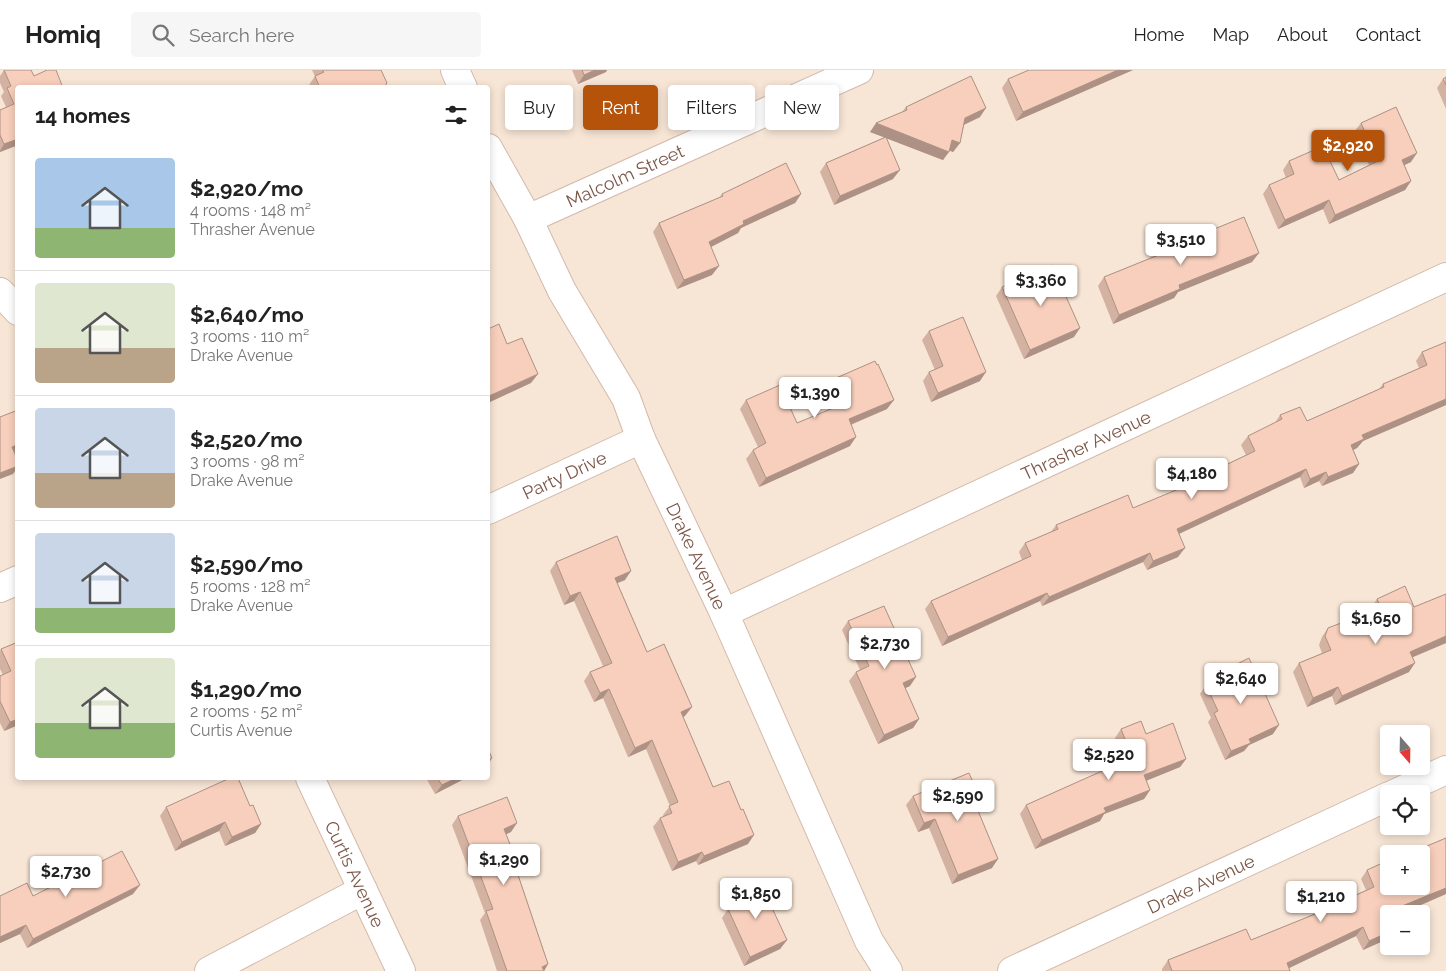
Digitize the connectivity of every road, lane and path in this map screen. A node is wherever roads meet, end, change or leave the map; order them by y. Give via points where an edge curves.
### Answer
1 (455, 70) edge
2 (859, 70) edge
3 (461, 85) edge
4 (490, 152) edge
5 (528, 220) junction
6 (1446, 277) edge
7 (0, 292) edge
8 (15, 308) edge
9 (641, 439) junction
10 (490, 509) edge
11 (15, 581) edge
12 (0, 588) edge
13 (724, 613) junction
14 (1446, 770) edge
15 (311, 780) edge
16 (1414, 785) edge
17 (1380, 800) edge
18 (363, 890) junction
19 (209, 971) edge
20 (401, 971) edge
21 (888, 971) edge
22 (1012, 971) edge

1 - 3 street
2 - 5 street, Malcolm Street
4 - 5 street, Drake Avenue
5 - 9 street, Drake Avenue via 562,291 626,398
6 - 13 street, Thrasher Avenue
7 - 8 street
9 - 10 street, Party Drive
9 - 13 street, Drake Avenue
11 - 12 street
13 - 21 street, Drake Avenue via 869,941
14 - 16 street
15 - 18 street, Curtis Avenue
17 - 22 street, Drake Avenue
18 - 19 street
18 - 20 street, Curtis Avenue

